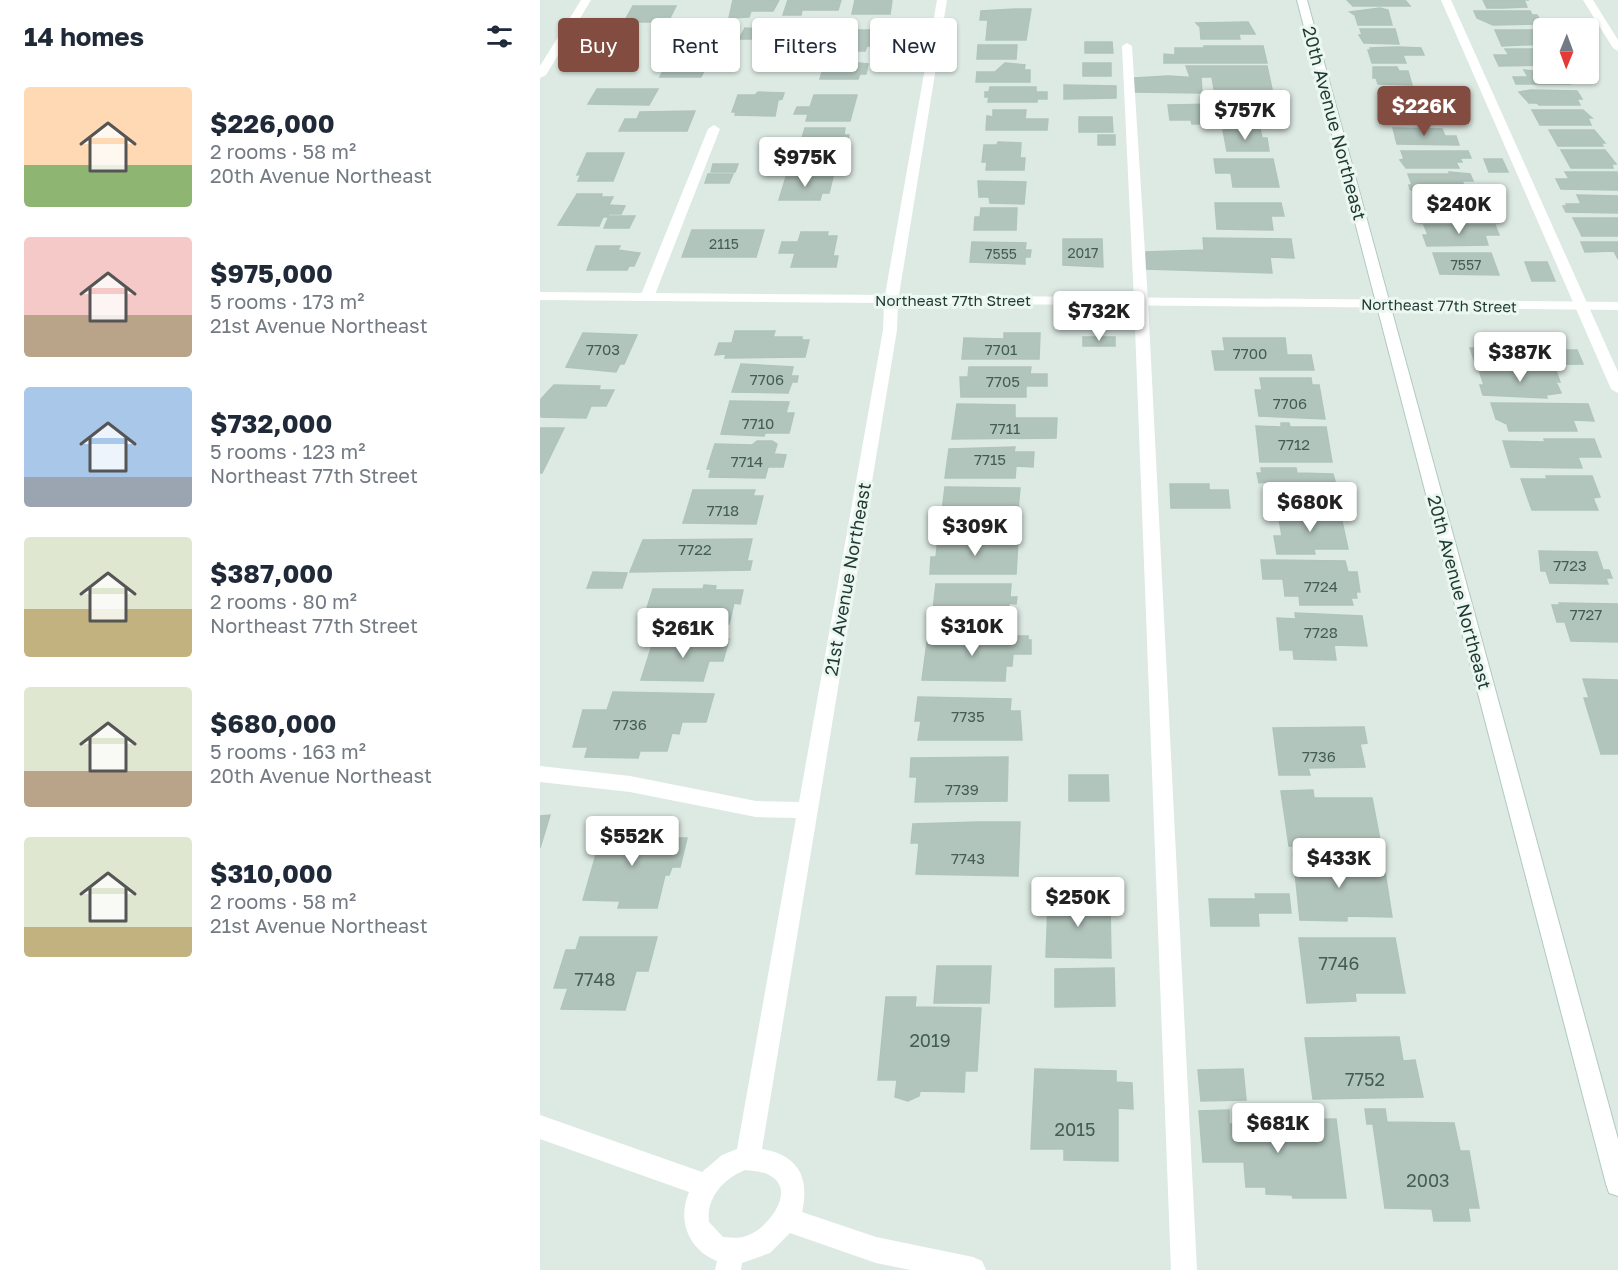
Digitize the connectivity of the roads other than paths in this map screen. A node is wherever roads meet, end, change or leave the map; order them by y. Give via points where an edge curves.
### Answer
1 (586, 0) edge
2 (942, 0) edge
3 (1302, 0) edge
4 (1446, 0) edge
5 (1588, 0) edge
6 (1127, 46) dead end
7 (1618, 48) edge
8 (540, 75) edge
9 (714, 129) dead end
10 (540, 296) edge
11 (647, 297) junction
12 (891, 300) junction
13 (1141, 301) junction
14 (1384, 304) junction
15 (1582, 306) junction
16 (1618, 306) edge
17 (1618, 389) edge
18 (540, 774) edge
19 (808, 810) junction
20 (540, 1127) edge
21 (748, 1158) junction
22 (1618, 1184) edge
23 (705, 1185) junction
24 (788, 1220) junction
25 (730, 1261) edge
26 (973, 1270) edge
27 (1184, 1270) edge

1 - 8 street
2 - 12 street, 21st Avenue Northeast
3 - 14 street, 20th Avenue Northeast
4 - 15 street
5 - 7 street
6 - 13 street
9 - 11 street
10 - 11 street, Northeast 77th Street
11 - 12 street, Northeast 77th Street
12 - 13 street, Northeast 77th Street
12 - 19 street, 21st Avenue Northeast via 890,330
13 - 14 street, Northeast 77th Street
13 - 27 street
14 - 15 street, Northeast 77th Street
14 - 22 street, 20th Avenue Northeast
15 - 16 street, Northeast 77th Street
15 - 17 street
18 - 19 street via 630,784 756,809
19 - 21 street, 21st Avenue Northeast
20 - 23 street
21 - 23 street via 729,1162
21 - 24 street via 774,1163 786,1172 794,1200
23 - 25 street via 696,1216 700,1232
24 - 25 street via 769,1243
24 - 26 street via 876,1250

